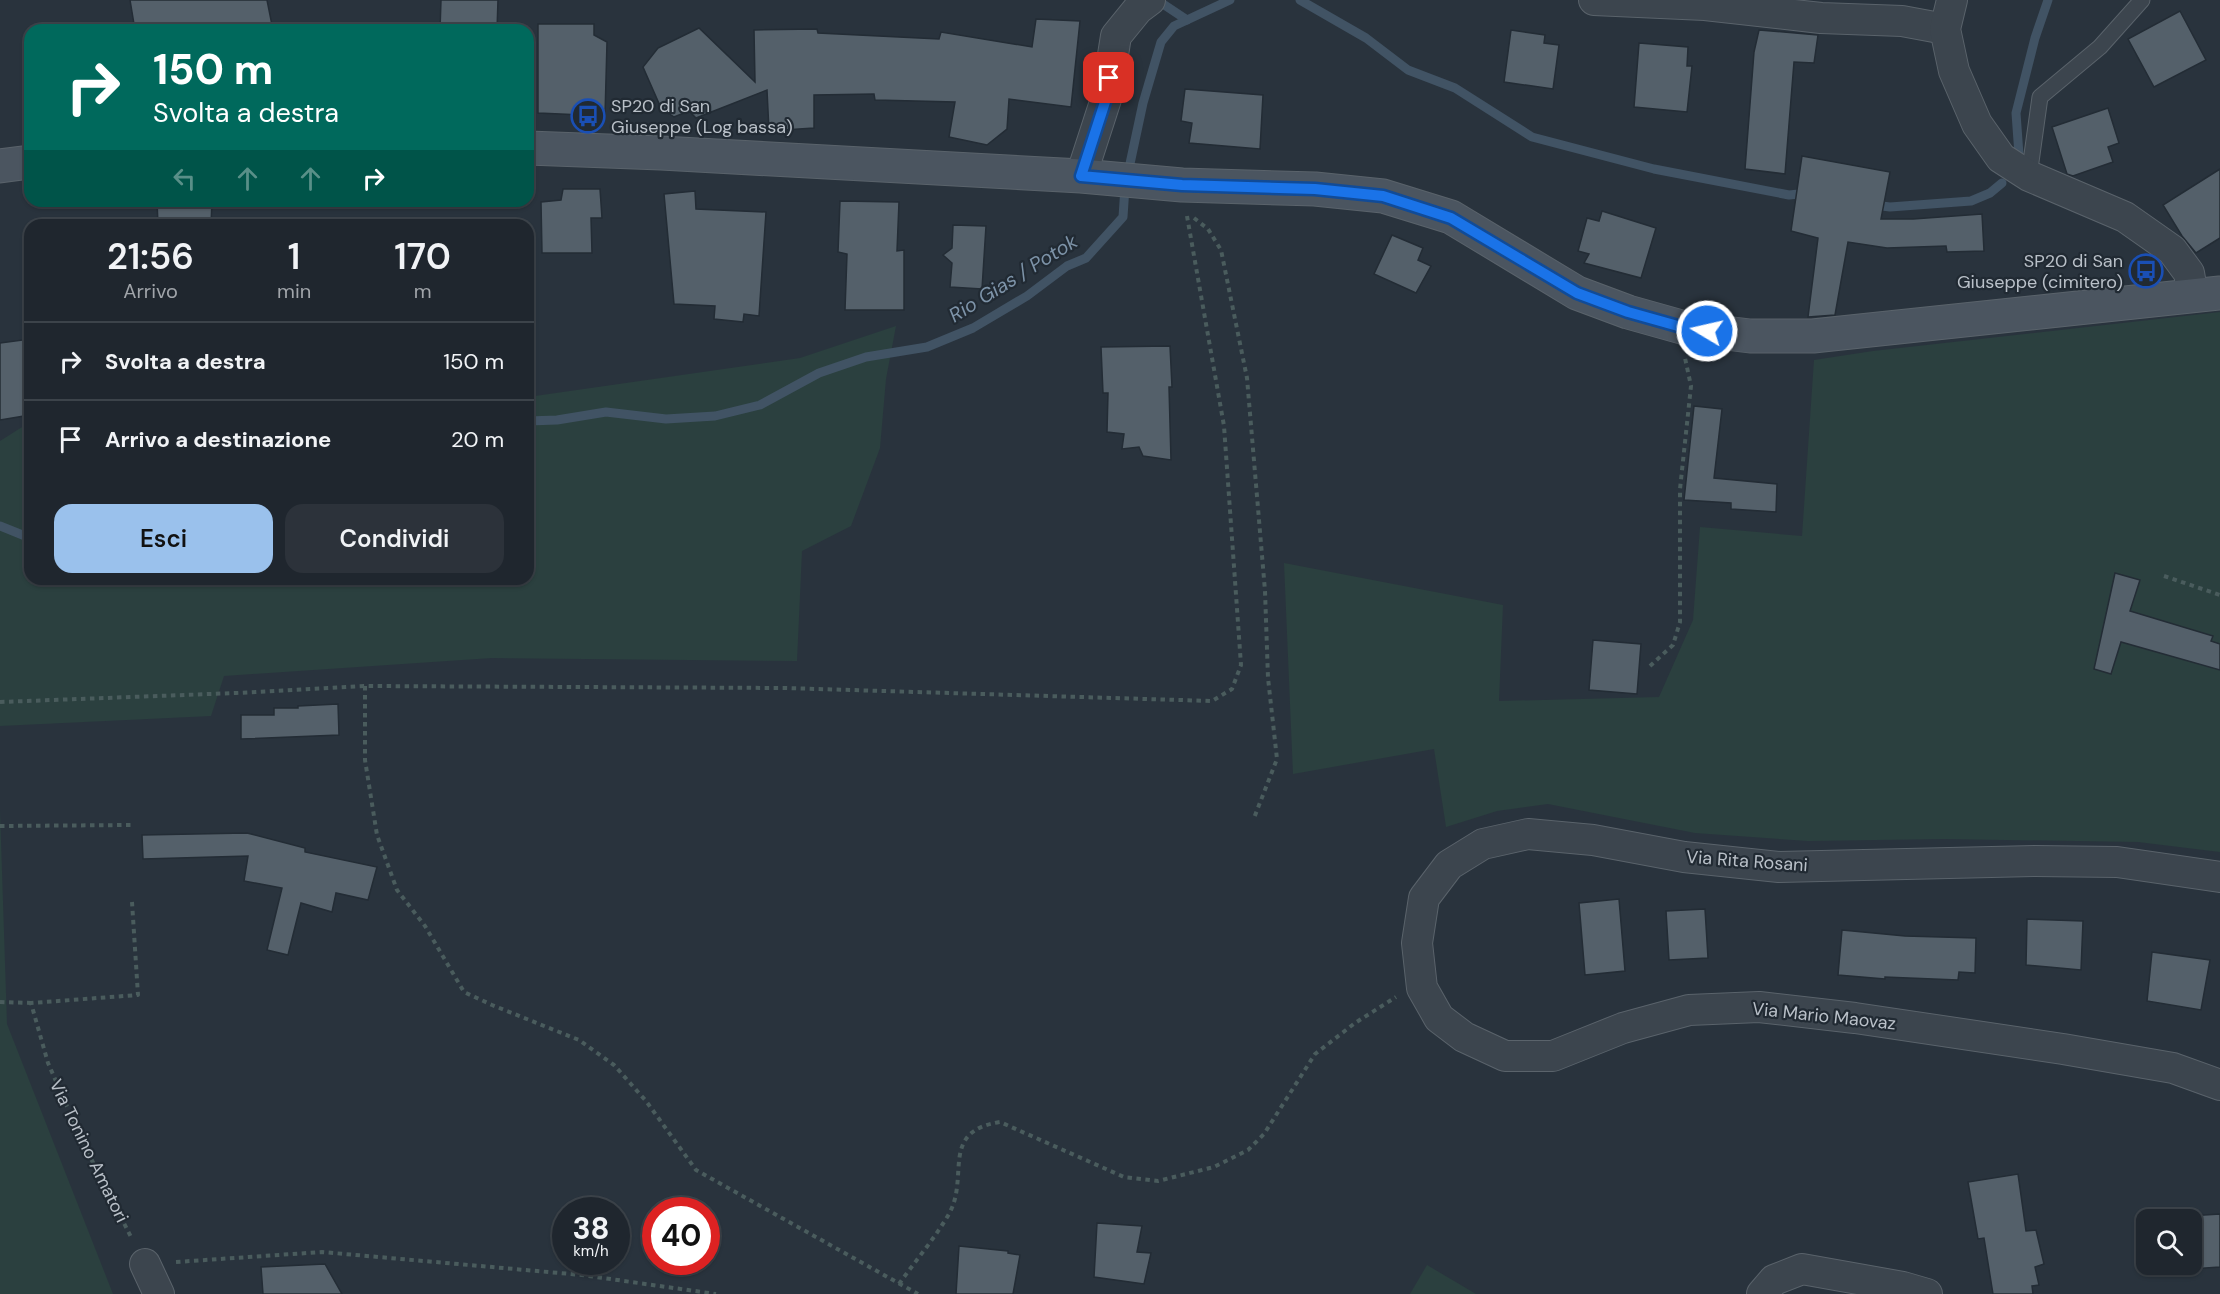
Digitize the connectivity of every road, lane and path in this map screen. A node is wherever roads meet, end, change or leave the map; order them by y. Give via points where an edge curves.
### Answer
1 (1594, 0) edge
2 (1952, 0) edge
3 (2142, 0) edge
4 (1144, 4) edge
5 (1946, 29) junction
6 (534, 148) edge
7 (24, 163) edge
8 (0, 166) edge
9 (1081, 176) junction
10 (2029, 176) junction
11 (2207, 295) edge
12 (1685, 328) junction
13 (2164, 576) dead end
14 (2220, 595) edge
15 (1650, 666) dead end
16 (365, 686) junction
17 (0, 702) edge
18 (1254, 818) dead end
19 (131, 825) dead end
20 (0, 826) edge
21 (2220, 877) edge
22 (132, 902) dead end
23 (1422, 988) junction
24 (0, 1002) edge
25 (31, 1003) junction
26 (2220, 1085) edge
27 (144, 1264) junction
28 (899, 1284) junction
29 (159, 1294) edge
30 (716, 1294) edge
31 (918, 1294) edge
32 (1762, 1294) edge
33 (1927, 1294) edge

1 - 5 street via 1902,21
2 - 5 street
3 - 10 lane via 2100,47 2040,97
4 - 9 street via 1116,36 1106,99
5 - 10 street via 1954,71 1977,124 2001,158
6 - 9 street
7 - 8 street
9 - 12 street via 1383,196 1451,218 1577,293
10 - 11 street via 2125,217 2172,250
11 - 12 street via 1813,336 1750,336
12 - 15 path via 1683,345 1691,386 1680,489 1680,622 1673,645
13 - 14 path
16 - 17 path
16 - 18 path via 785,688 1212,701 1232,689 1241,665 1224,426 1186,213 1208,229 1221,249 1247,378 1277,759
16 - 28 path via 365,760 378,835 397,890 425,926 464,992 579,1040 614,1065 646,1101 696,1170
19 - 20 path
21 - 23 street, Via Rita Rosani via 2117,862 1779,867 1528,834 1482,844 1449,865 1424,898 1417,943
22 - 25 path via 138,995
23 - 26 street, Via Mario Maovaz via 1439,1018 1464,1038 1505,1056 1553,1056 1623,1028 1689,1010 1759,1007 1855,1017 2063,1049 2173,1068
23 - 28 path via 1391,999 1315,1054 1264,1134 1248,1150 1214,1167 1158,1181 1124,1177 1000,1122 985,1124 972,1132 959,1151 957,1190 950,1212
24 - 25 path
25 - 27 path, Via Tonino Amatori via 52,1073
27 - 29 street
27 - 30 path via 322,1252 582,1275
28 - 31 path
32 - 33 street via 1774,1280 1802,1269

